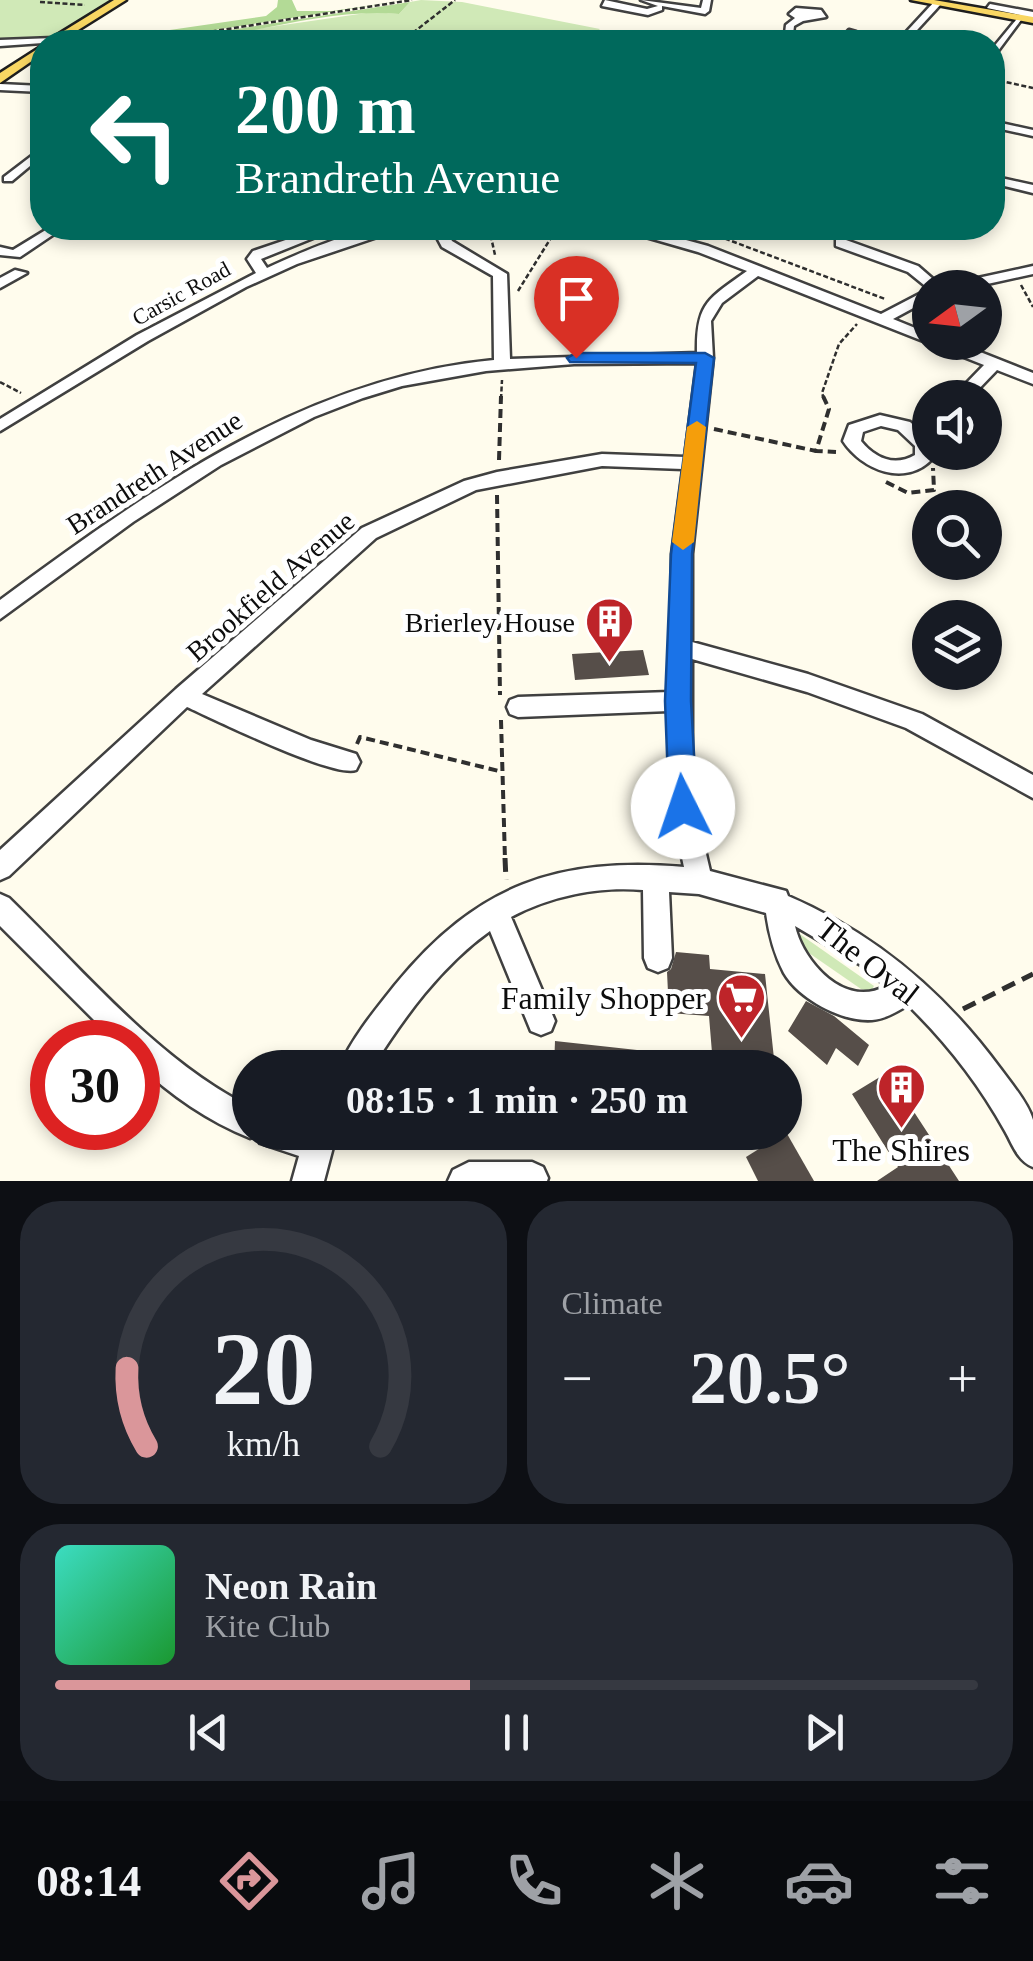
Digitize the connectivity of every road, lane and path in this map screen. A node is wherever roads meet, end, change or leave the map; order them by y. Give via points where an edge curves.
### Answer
1 (412, 0) edge
2 (455, 0) edge
3 (613, 0) edge
4 (916, 0) edge
5 (1008, 0) edge
6 (40, 2) edge
7 (643, 2) edge
8 (115, 3) edge
9 (664, 4) junction
10 (936, 4) junction
11 (1033, 4) edge
12 (706, 5) edge
13 (991, 6) edge
14 (1029, 17) edge
15 (801, 18) dead end
16 (695, 19) dead end
17 (72, 30) edge
18 (221, 30) edge
19 (416, 30) edge
20 (789, 30) edge
21 (912, 30) edge
22 (30, 42) edge
23 (1005, 42) edge
24 (0, 43) edge
25 (30, 59) edge
26 (0, 83) edge
27 (1005, 83) edge
28 (30, 87) edge
29 (1033, 88) edge
30 (1005, 127) edge
31 (1033, 133) edge
32 (30, 162) edge
33 (8, 179) dead end
34 (1005, 182) edge
35 (1033, 190) edge
36 (33, 240) edge
37 (298, 240) edge
38 (347, 240) edge
39 (444, 240) edge
40 (492, 240) edge
41 (550, 240) edge
42 (666, 240) edge
43 (729, 240) edge
44 (842, 243) dead end
45 (8, 253) edge
46 (757, 270) junction
47 (915, 270) edge
48 (1033, 270) edge
49 (20, 272) dead end
50 (264, 274) junction
51 (500, 274) junction
52 (1015, 274) junction
53 (1002, 277) edge
54 (0, 284) edge
55 (500, 299) junction
56 (912, 302) edge
57 (903, 306) junction
58 (1033, 306) edge
59 (874, 317) junction
60 (912, 332) edge
61 (705, 358) junction
62 (986, 360) edge
63 (994, 363) junction
64 (502, 365) junction
65 (1033, 379) edge
66 (977, 380) edge
67 (0, 382) edge
68 (39, 403) junction
69 (0, 426) edge
70 (697, 427) junction
71 (912, 431) edge
72 (856, 448) junction
73 (816, 451) junction
74 (694, 462) junction
75 (912, 465) edge
76 (497, 478) junction
77 (0, 611) edge
78 (680, 647) junction
79 (184, 696) junction
80 (678, 701) junction
81 (518, 707) dead end
82 (348, 762) joint
83 (501, 772) junction
84 (1033, 787) edge
85 (0, 867) edge
86 (656, 876) junction
87 (699, 878) junction
88 (777, 900) junction
89 (0, 907) edge
90 (502, 908) junction
91 (658, 958) dead end
92 (1033, 974) edge
93 (909, 988) junction
94 (112, 1020) edge
95 (941, 1020) junction
96 (541, 1021) dead end
97 (366, 1050) edge
98 (160, 1067) edge
99 (232, 1115) edge
100 (316, 1150) edge
101 (1033, 1150) edge
102 (532, 1178) dead end
103 (308, 1181) edge
104 (464, 1181) edge

1 - 18 path
2 - 19 path
3 - 7 street
3 - 9 street via 605,4 648,12
4 - 10 main road
5 - 11 street
6 - 8 path
7 - 9 street
8 - 17 main road
9 - 12 street
10 - 13 main road
10 - 21 street
12 - 16 street
13 - 14 main road
14 - 23 street
15 - 20 street
22 - 24 street
25 - 26 main road
26 - 28 street
27 - 29 path
30 - 31 street
32 - 33 street
34 - 35 street
36 - 45 street
37 - 50 street via 254,258
38 - 50 street, Carsic Road
39 - 51 street
40 - 51 path
41 - 55 path via 517,293
42 - 46 street
43 - 57 path
44 - 47 street
46 - 59 street
46 - 61 street via 716,300 704,321
48 - 52 street
49 - 54 street
50 - 68 street, Carsic Road
51 - 55 street
52 - 53 street
52 - 58 path
55 - 64 street
56 - 57 street
57 - 59 street
59 - 60 street
59 - 73 path via 839,344 822,393 829,409
61 - 64 street, Brandreth Avenue
61 - 70 street
62 - 63 street
63 - 65 street
63 - 66 street
64 - 76 path
64 - 77 street, Brandreth Avenue via 358,393 240,443
67 - 68 path
68 - 69 street, Carsic Road
70 - 73 path
70 - 74 street
71 - 72 street via 868,422 854,429
72 - 73 path
72 - 75 street via 884,466
74 - 76 street, Brookfield Avenue via 602,460
74 - 78 street via 682,554
76 - 79 street, Brookfield Avenue via 369,534
76 - 83 path
78 - 80 street
78 - 84 street via 914,721
79 - 82 street
79 - 85 street, Brookfield Avenue
80 - 81 street
80 - 87 street via 683,807
82 - 83 path via 360,737
83 - 90 path
86 - 87 street, The Oval
86 - 90 street, The Oval via 571,882
86 - 91 street
87 - 88 street, The Oval
88 - 93 street, The Oval via 846,937
88 - 93 street via 798,970 818,988 879,1005
89 - 94 street
90 - 96 street
90 - 97 street, The Oval via 450,946 398,1001
92 - 95 path
93 - 95 street, The Oval
95 - 101 street, The Oval via 992,1080
98 - 99 street
100 - 103 street
102 - 104 street

